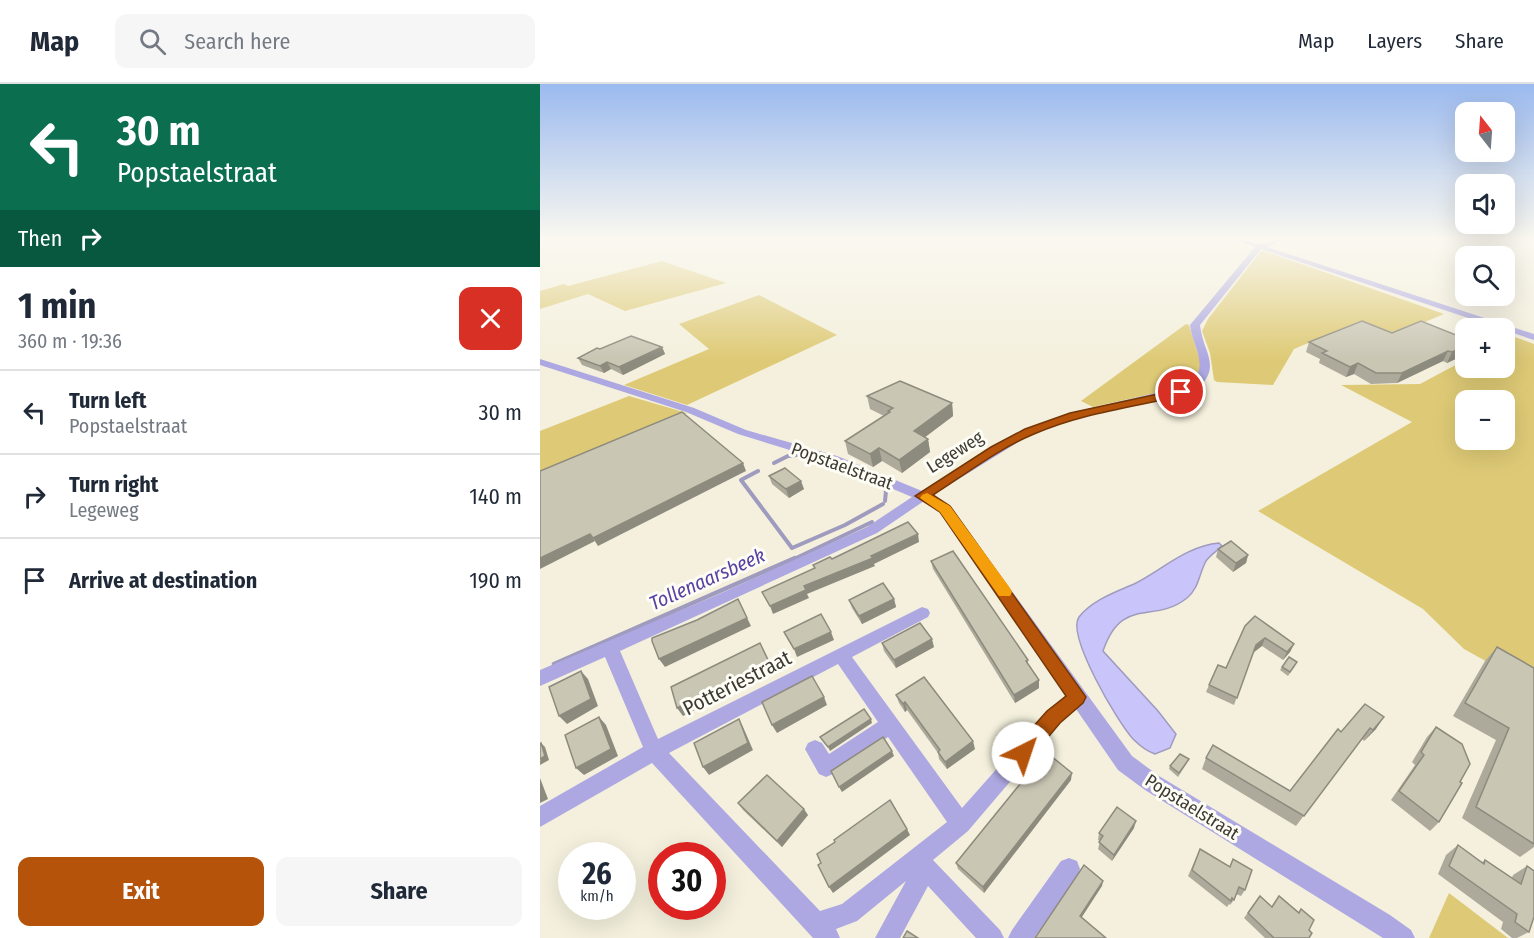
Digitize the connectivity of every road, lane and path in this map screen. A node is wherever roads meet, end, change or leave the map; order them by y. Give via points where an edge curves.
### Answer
1 (1233, 279) edge
2 (1356, 279) edge
3 (1534, 337) edge
4 (540, 363) edge
5 (922, 496) junction
6 (922, 613) dead end
7 (610, 648) junction
8 (841, 655) junction
9 (540, 678) edge
10 (1077, 697) junction
11 (890, 725) junction
12 (815, 749) dead end
13 (654, 750) junction
14 (540, 817) edge
15 (961, 825) junction
16 (921, 864) junction
17 (1069, 869) dead end
18 (822, 931) edge
19 (887, 938) edge
20 (992, 938) edge
21 (1020, 938) edge
22 (1403, 938) edge

1 - 5 street, Legeweg via 1195,325 1206,374 1194,387 1074,415 1029,431
2 - 3 street
4 - 5 street, Popstaelstraat via 833,459
5 - 7 street, Legeweg via 848,542
5 - 10 street, Popstaelstraat via 945,509
6 - 8 street, Potteriestraat
7 - 9 street, Legeweg
7 - 13 street
8 - 11 street
8 - 13 street, Potteriestraat
10 - 15 street via 1054,717
10 - 22 street, Popstaelstraat via 1125,763 1152,783
11 - 12 street via 826,767
11 - 15 street
13 - 14 street, Potteriestraat
13 - 18 street
15 - 16 street
16 - 18 street
16 - 19 street
16 - 20 street
17 - 21 street

